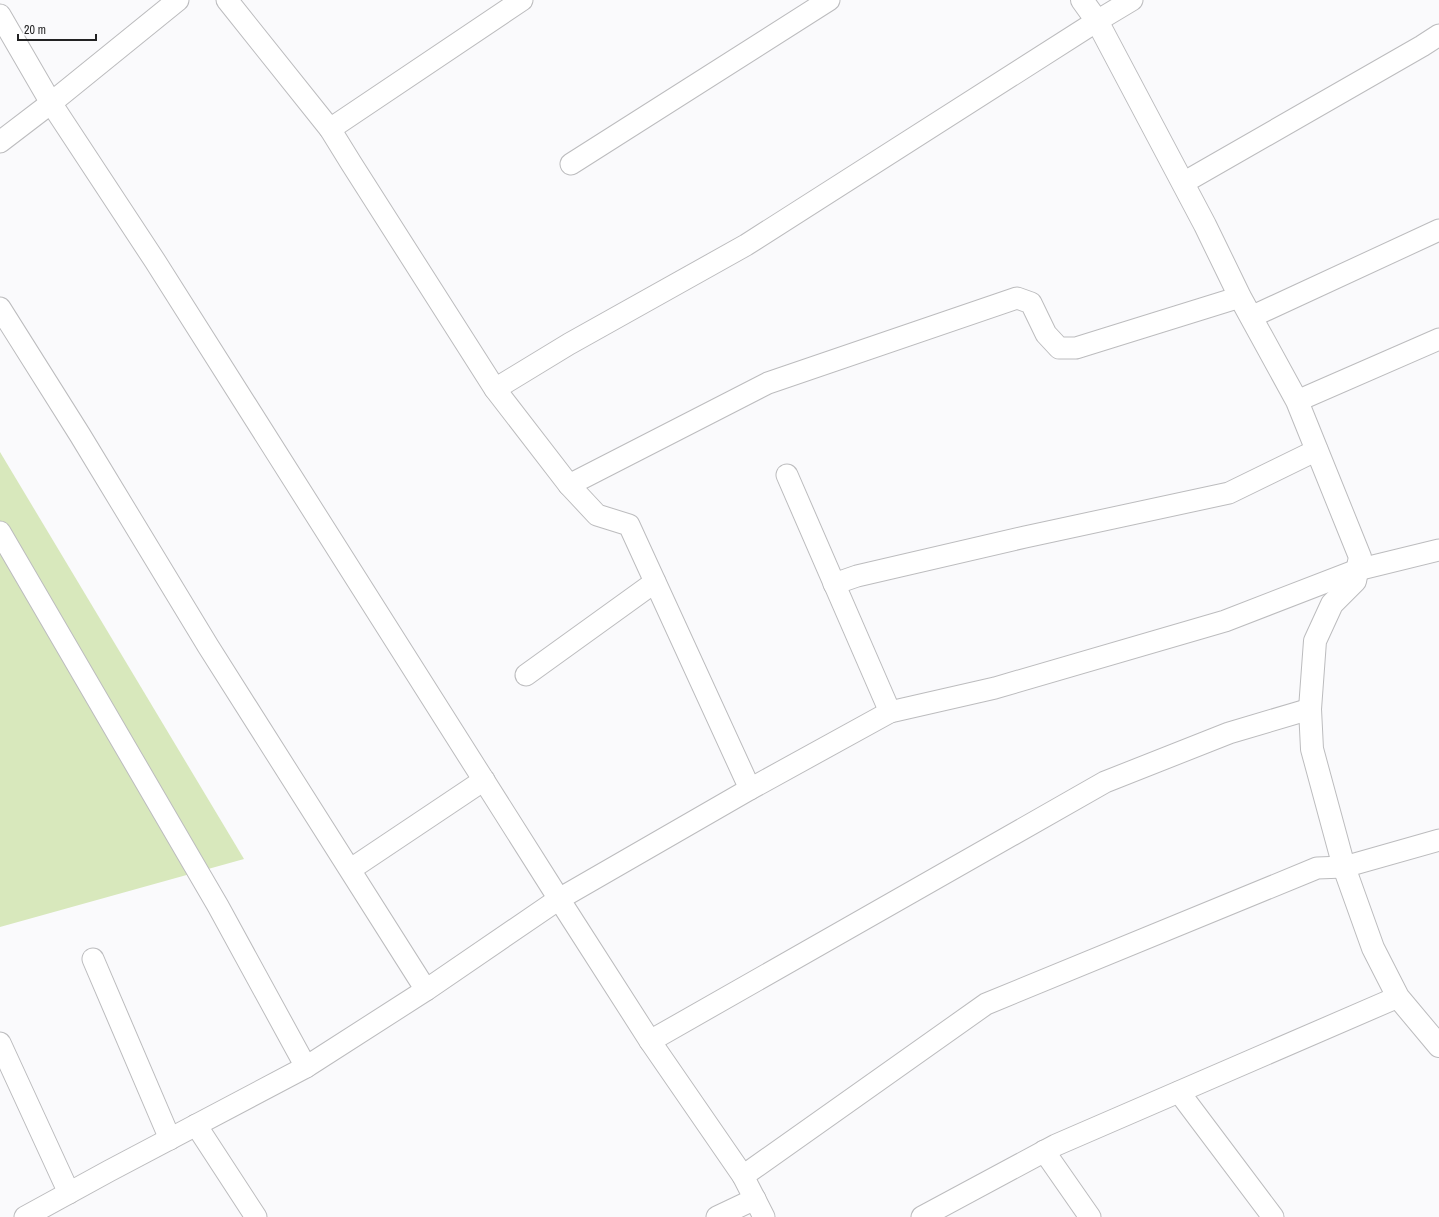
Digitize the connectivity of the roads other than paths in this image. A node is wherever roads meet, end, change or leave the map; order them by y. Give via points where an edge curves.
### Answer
1 (178, 0) edge
2 (227, 0) edge
3 (522, 0) edge
4 (829, 0) edge
5 (1082, 0) edge
6 (1132, 0) edge
7 (0, 15) edge
8 (1097, 21) junction
9 (1439, 35) edge
10 (51, 103) junction
11 (330, 129) junction
12 (0, 142) edge
13 (571, 164) dead end
14 (1183, 183) junction
15 (1439, 230) edge
16 (1240, 297) junction
17 (0, 308) edge
18 (1252, 317) junction
19 (1439, 339) edge
20 (495, 389) junction
21 (1297, 401) junction
22 (1317, 450) junction
23 (787, 475) dead end
24 (569, 485) junction
25 (0, 532) edge
26 (1439, 550) edge
27 (1357, 570) junction
28 (656, 582) junction
29 (834, 584) junction
30 (526, 675) dead end
31 (1310, 709) junction
32 (890, 712) junction
33 (484, 780) junction
34 (750, 789) junction
35 (1439, 840) edge
36 (1344, 867) junction
37 (351, 869) junction
38 (559, 899) junction
39 (93, 959) dead end
40 (426, 990) junction
41 (1398, 997) junction
42 (650, 1040) junction
43 (0, 1042) edge
44 (1439, 1046) edge
45 (306, 1067) junction
46 (1179, 1092) junction
47 (196, 1125) junction
48 (170, 1139) junction
49 (1044, 1151) junction
50 (743, 1176) junction
51 (68, 1193) junction
52 (760, 1208) edge
53 (32, 1215) edge
54 (256, 1217) edge
55 (717, 1217) edge
56 (922, 1217) edge
57 (1090, 1217) edge
58 (1273, 1217) edge

1 - 10 street
2 - 11 street
3 - 11 street
4 - 13 street
5 - 8 street
6 - 8 street
7 - 10 street
8 - 14 street
8 - 20 street via 746,245 569,344
9 - 14 street
10 - 12 street
10 - 33 street via 155,261
11 - 20 street
14 - 16 street
15 - 18 street
16 - 18 street
16 - 24 street via 1076,348 1059,348 1046,334 1031,303 1017,298 768,383
17 - 37 street via 208,646
18 - 21 street
19 - 21 street
20 - 24 street
21 - 22 street
22 - 27 street via 1360,557
22 - 29 street via 1229,493 1025,537 857,576
23 - 29 street
24 - 28 street via 597,515 629,525
25 - 45 street via 218,906
26 - 27 street
27 - 31 street via 1355,581 1332,604 1314,641
27 - 32 street via 1217,623 995,688
28 - 30 street
28 - 34 street
29 - 32 street
31 - 36 street via 1312,749
31 - 42 street via 1229,733 1105,782
32 - 34 street
33 - 37 street
33 - 38 street
34 - 38 street
35 - 36 street
36 - 41 street via 1373,948
36 - 50 street via 1317,868 986,1004
37 - 40 street
38 - 40 street
38 - 42 street
39 - 48 street
40 - 45 street
41 - 44 street
41 - 46 street
42 - 50 street
43 - 51 street
45 - 47 street
46 - 49 street
46 - 58 street
47 - 48 street
47 - 54 street
48 - 51 street
49 - 56 street
49 - 57 street
50 - 52 street
51 - 53 street
52 - 55 street

